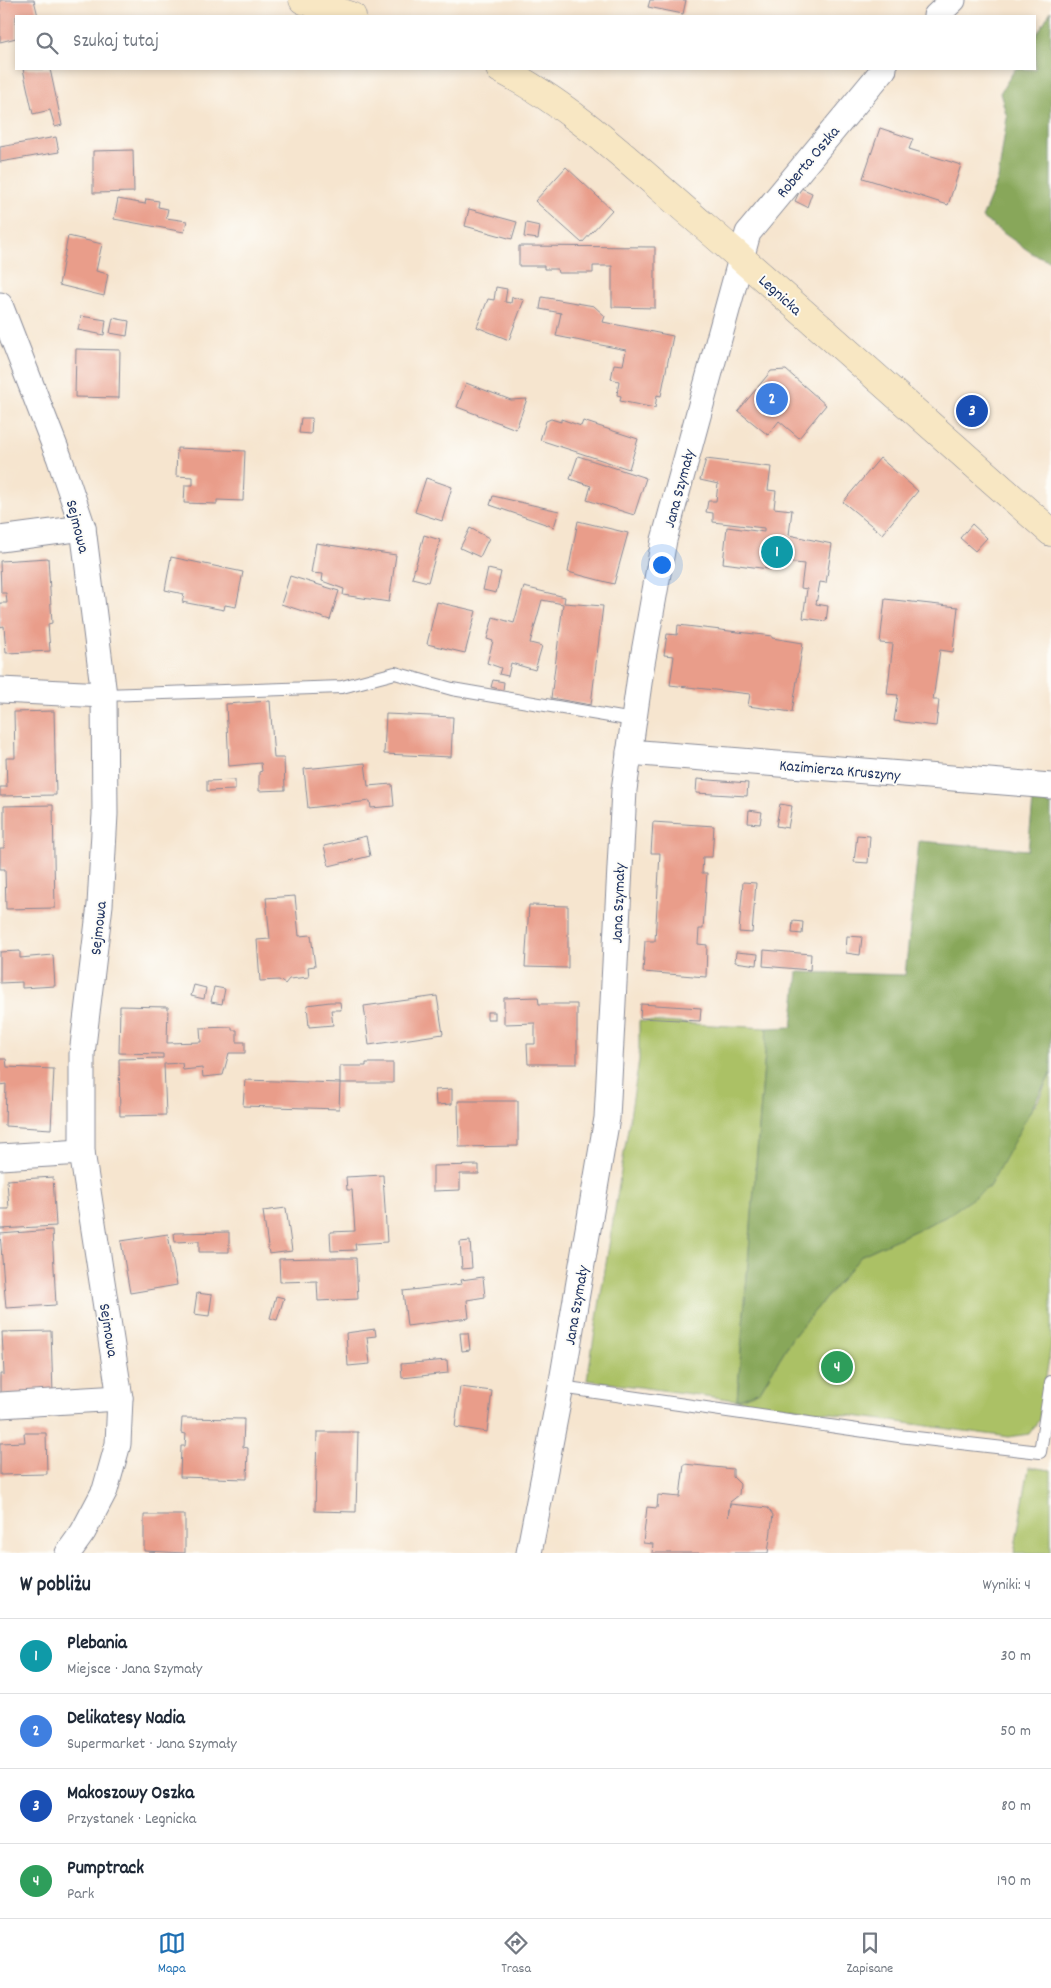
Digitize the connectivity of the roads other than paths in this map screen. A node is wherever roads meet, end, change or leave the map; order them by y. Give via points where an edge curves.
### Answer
1 (303, 0) edge
2 (953, 0) edge
3 (349, 15) edge
4 (937, 15) edge
5 (502, 70) edge
6 (883, 70) edge
7 (742, 259) junction
8 (0, 305) edge
9 (83, 528) junction
10 (1051, 532) edge
11 (0, 539) edge
12 (0, 690) edge
13 (104, 695) junction
14 (633, 720) junction
15 (629, 752) junction
16 (1051, 786) edge
17 (82, 1152) junction
18 (0, 1156) edge
19 (1051, 1382) edge
20 (561, 1387) junction
21 (120, 1398) junction
22 (0, 1405) edge
23 (68, 1553) edge
24 (529, 1553) edge

1 - 3 main road
2 - 4 street
5 - 7 main road, Legnicka via 528,83 568,111
6 - 7 street, Roberta Oszka via 748,233
7 - 10 main road, Legnicka
7 - 14 street, Jana Szymały via 664,540
8 - 9 street, Sejmowa
9 - 11 street
9 - 13 street, Sejmowa
12 - 13 street
13 - 14 lane via 342,687 395,673 452,689
13 - 17 street, Sejmowa via 105,814 100,905 82,1054
14 - 15 street, Jana Szymały
15 - 16 street, Kazimierza Kruszyny
15 - 20 street, Jana Szymały via 619,854 607,1118
17 - 18 street
17 - 21 street, Sejmowa
19 - 20 lane via 1040,1452 899,1436
20 - 24 street, Jana Szymały
21 - 22 street
21 - 23 street, Sejmowa via 118,1444 105,1490

